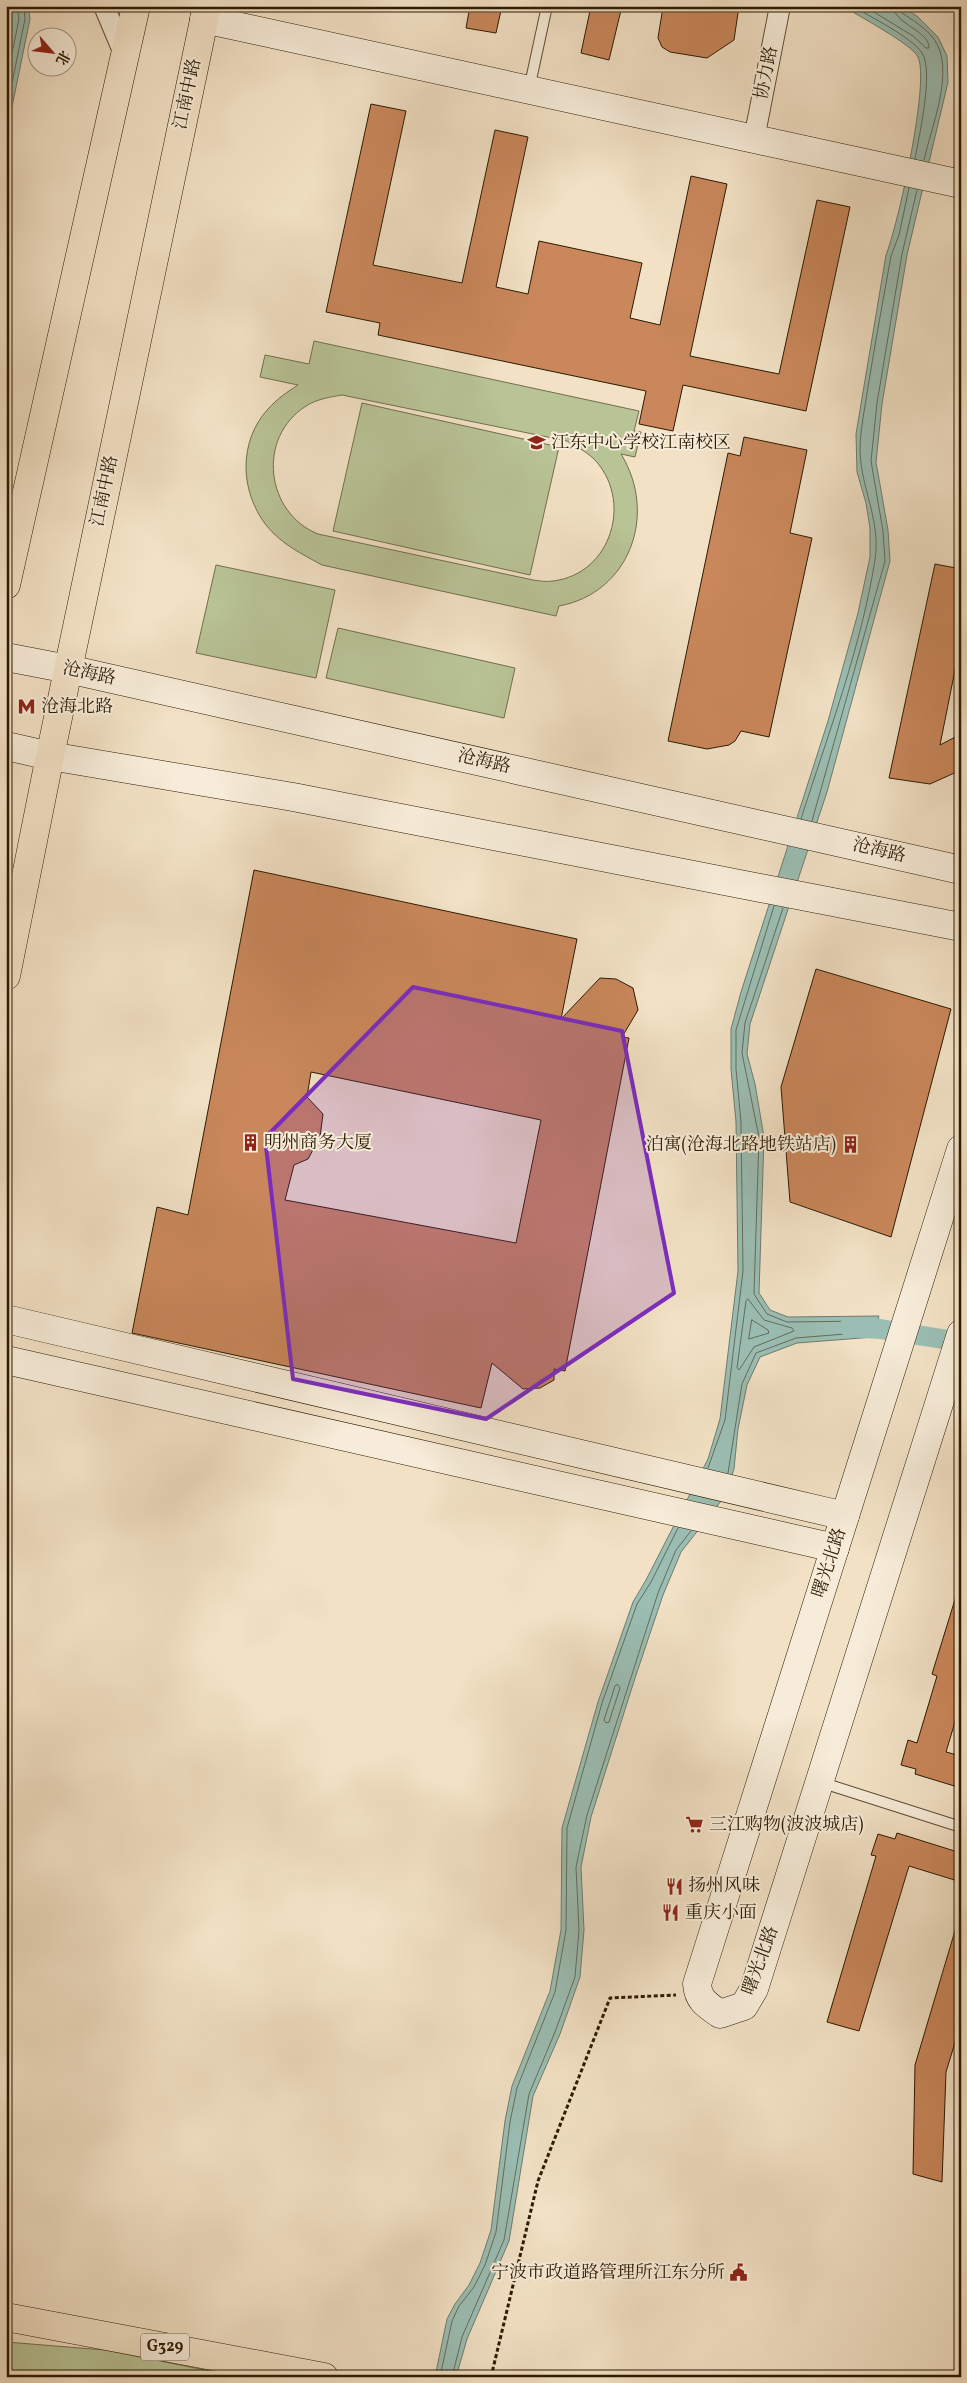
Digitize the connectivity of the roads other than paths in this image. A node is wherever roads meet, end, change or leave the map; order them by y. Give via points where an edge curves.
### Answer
1 (104, 6) edge
2 (136, 6) edge
3 (548, 6) edge
4 (780, 6) edge
5 (205, 13) edge
6 (125, 56) junction
7 (528, 90) junction
8 (754, 139) junction
9 (957, 183) edge
10 (6, 585) edge
11 (6, 657) edge
12 (68, 669) junction
13 (6, 746) edge
14 (50, 756) junction
15 (961, 870) edge
16 (961, 926) edge
17 (6, 976) edge
18 (961, 1149) edge
19 (6, 1319) edge
20 (961, 1334) edge
21 (6, 1360) edge
22 (845, 1516) junction
23 (835, 1548) junction
24 (820, 1781) junction
25 (961, 1827) edge
26 (6, 2317) edge
27 (324, 2377) edge

1 - 6 street
2 - 6 main road
3 - 7 lane
4 - 8 street, 协力路
5 - 7 street
5 - 12 main road, 江南中路
6 - 10 main road
7 - 8 street
8 - 9 street
11 - 12 street, 沧海路
12 - 14 main road, 江南中路
12 - 15 street, 沧海路
13 - 14 street
14 - 16 street via 293,797
14 - 17 main road, 江南中路
18 - 22 street, 曙光北路
19 - 22 street
20 - 24 street, 曙光北路
21 - 23 street
22 - 23 street, 曙光北路
23 - 24 street, 曙光北路 via 698,1984 698,1994 705,2004 720,2014 744,2006 754,1989
24 - 25 lane
26 - 27 main road, G329

